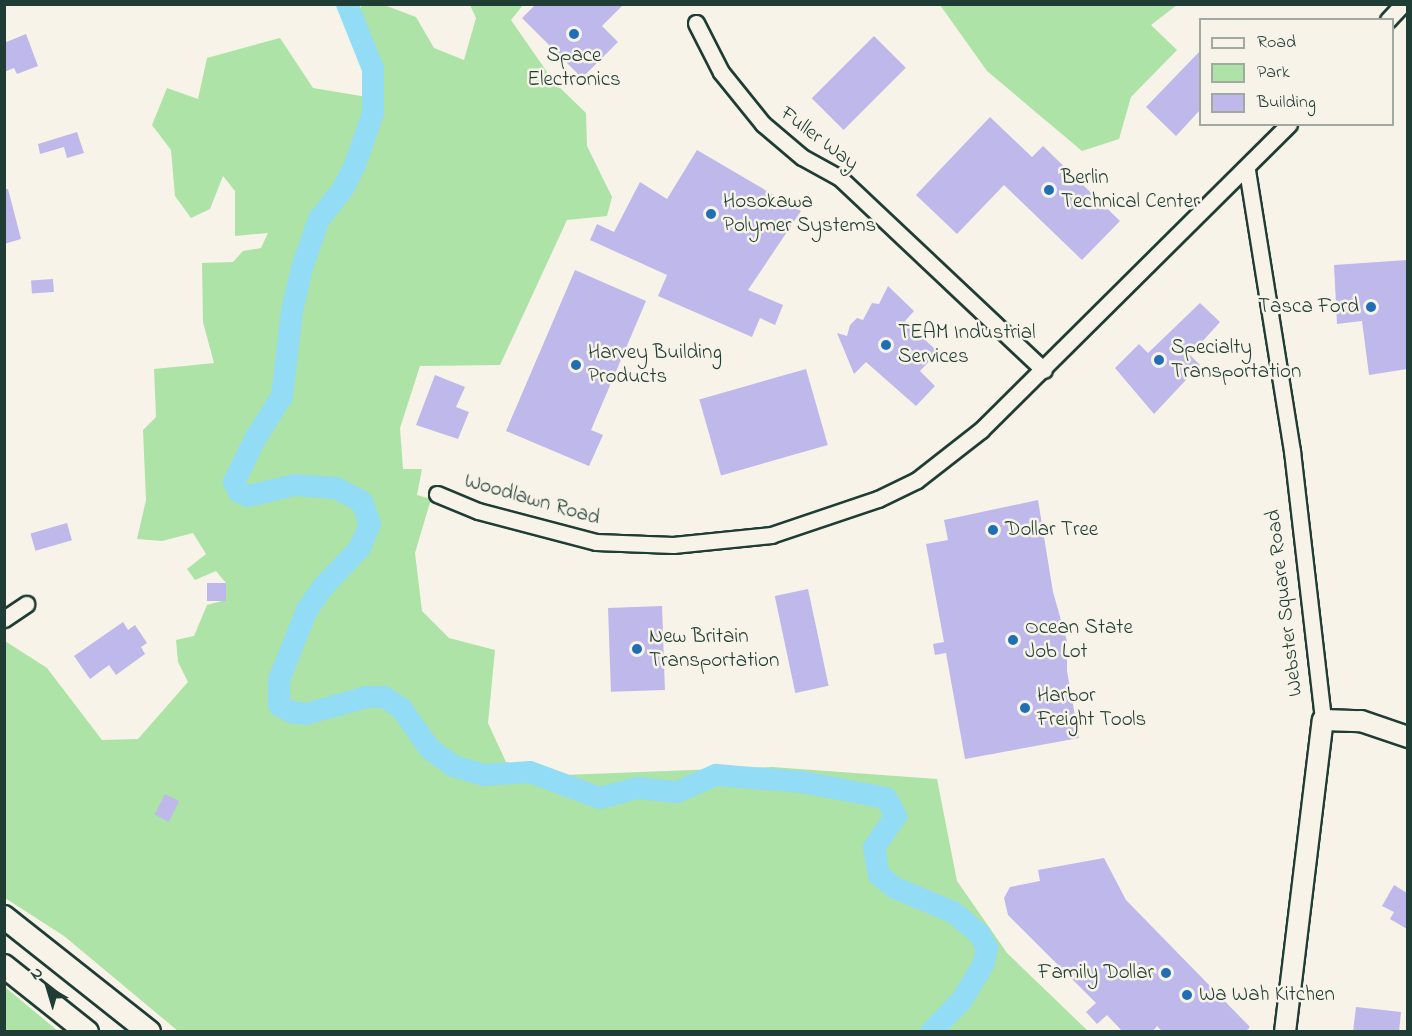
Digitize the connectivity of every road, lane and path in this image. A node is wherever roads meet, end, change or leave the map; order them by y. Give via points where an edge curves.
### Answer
1 (1403, 4) edge
2 (1390, 18) edge
3 (696, 23) dead end
4 (1287, 126) edge
5 (1247, 170) junction
6 (1044, 370) junction
7 (437, 494) dead end
8 (26, 604) dead end
9 (4, 619) edge
10 (1323, 720) junction
11 (1407, 737) edge
12 (4, 917) edge
13 (4, 966) edge
14 (87, 1032) edge
15 (149, 1032) edge
16 (1285, 1032) edge

1 - 2 street
3 - 6 street, Fuller Way via 721,72 763,124 802,157 840,178
4 - 5 street, Woodlawn Road
5 - 6 street, Woodlawn Road
5 - 10 street, Webster Square Road via 1292,451
6 - 7 street, Woodlawn Road via 981,430 917,480 829,519 771,535 673,545 596,542 498,517
8 - 9 street
10 - 11 main road via 1361,721
10 - 16 main road, Webster Square Road
12 - 15 highway
13 - 14 highway

